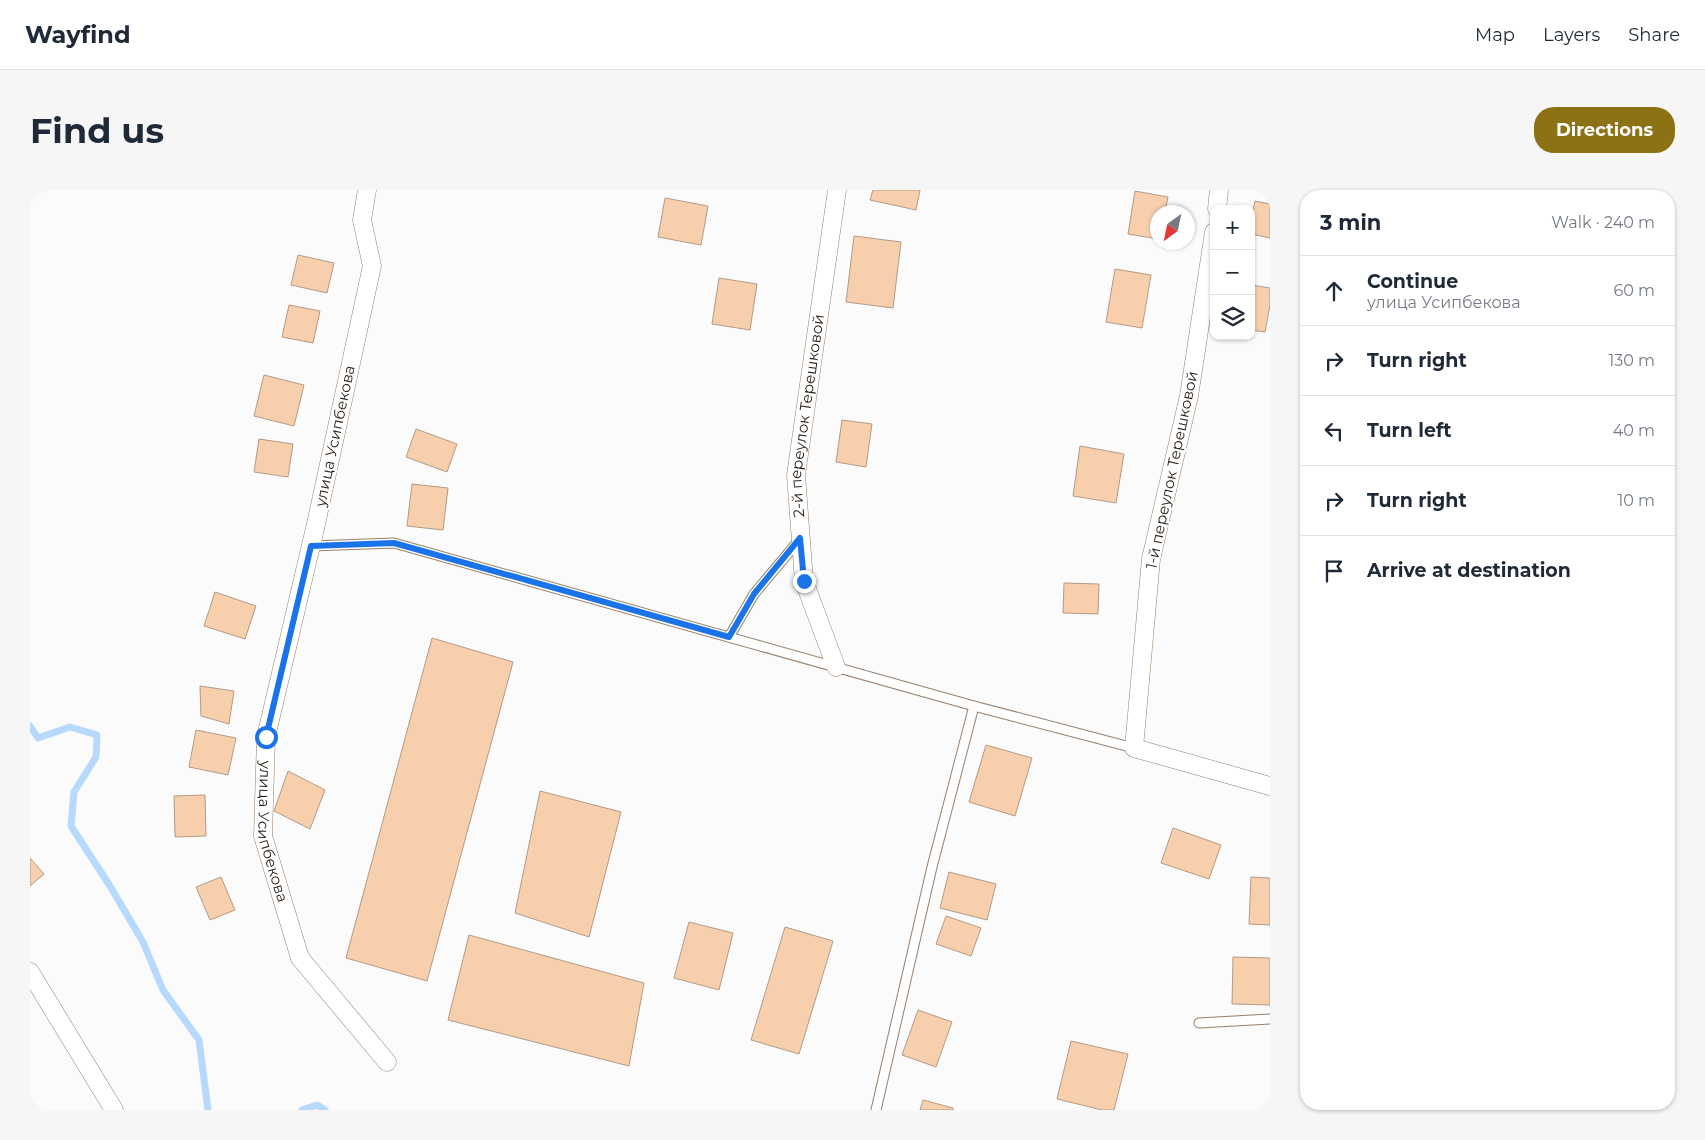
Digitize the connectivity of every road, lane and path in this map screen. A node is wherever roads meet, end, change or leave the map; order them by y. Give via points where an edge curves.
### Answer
1 (367, 190) edge
2 (837, 190) edge
3 (1219, 190) edge
4 (1217, 205) edge
5 (1211, 250) edge
6 (800, 538) junction
7 (311, 546) junction
8 (729, 637) junction
9 (836, 667) junction
10 (974, 706) junction
11 (1134, 748) junction
12 (1270, 786) edge
13 (30, 972) edge
14 (1270, 1019) edge
15 (1199, 1023) dead end
16 (387, 1062) dead end
17 (114, 1110) edge
18 (876, 1110) edge

1 - 7 street, улица Усипбекова via 362,220 372,266
2 - 6 street, 2-й переулок Терешковой via 796,475
3 - 4 street
5 - 11 street, 1-й переулок Терешковой via 1189,396 1151,559
6 - 8 lane via 754,594
6 - 9 street, 2-й переулок Терешковой via 804,581
7 - 8 lane via 394,543
7 - 16 street, улица Усипбекова via 266,737 263,836 300,958
8 - 9 lane
9 - 10 lane
10 - 11 lane
10 - 18 lane via 932,867
11 - 12 street
13 - 17 street
14 - 15 lane

